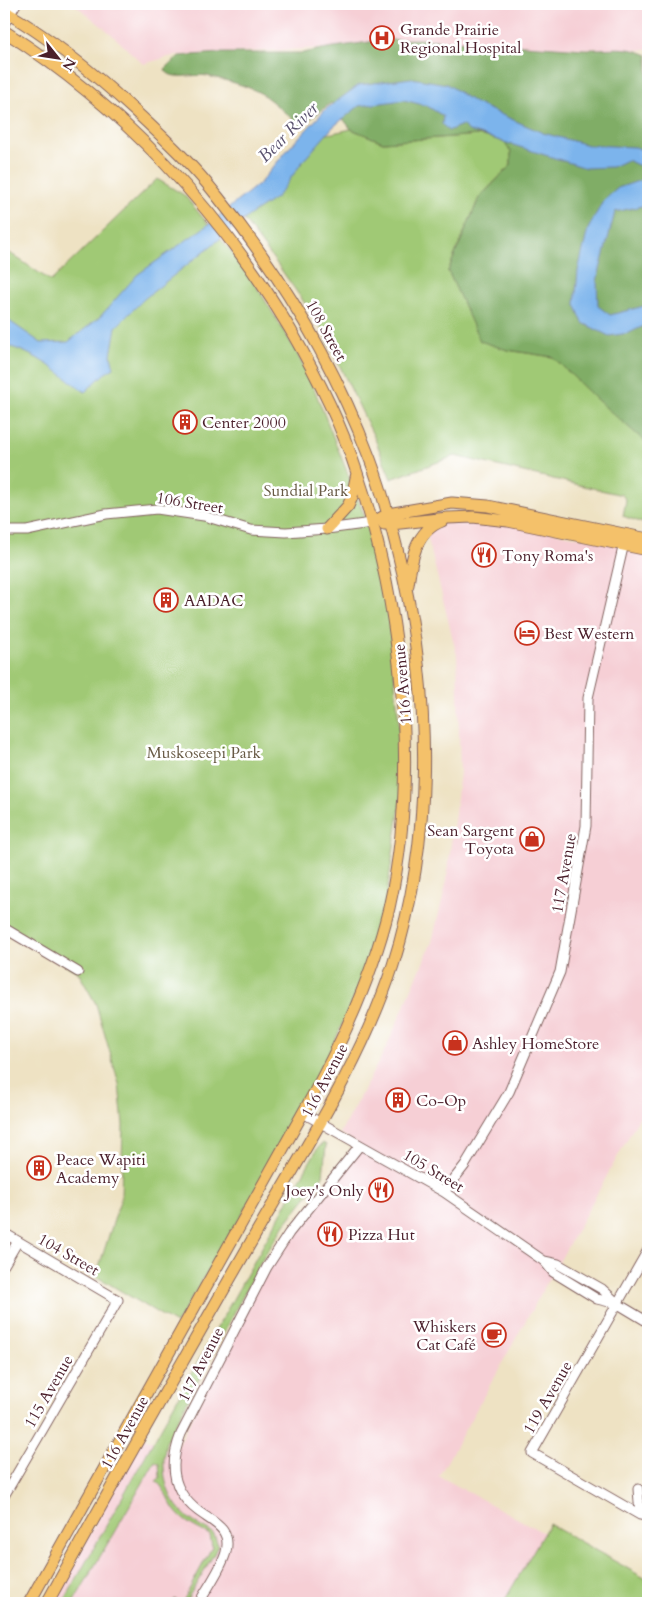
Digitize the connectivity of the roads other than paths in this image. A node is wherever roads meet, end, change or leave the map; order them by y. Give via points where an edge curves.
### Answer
1 (16, 4) edge
2 (6, 16) edge
3 (4, 31) edge
4 (357, 472) junction
5 (448, 518) junction
6 (390, 519) junction
7 (372, 523) junction
8 (327, 529) junction
9 (4, 531) edge
10 (625, 539) junction
11 (648, 539) edge
12 (648, 550) edge
13 (407, 594) junction
14 (4, 928) edge
15 (78, 972) dead end
16 (303, 1113) junction
17 (320, 1122) junction
18 (360, 1145) junction
19 (444, 1192) junction
20 (4, 1233) edge
21 (18, 1241) junction
22 (648, 1250) edge
23 (4, 1265) edge
24 (118, 1300) joint
25 (618, 1304) junction
26 (648, 1322) edge
27 (638, 1489) dead end
28 (4, 1496) edge
29 (644, 1516) edge
30 (29, 1603) edge
31 (47, 1603) edge
32 (199, 1603) edge

1 - 2 street
2 - 6 main road, 108 Street via 60,48 105,84 216,194 297,308 334,377 370,458
3 - 4 main road, 108 Street via 51,62 101,103 150,147 202,204 268,293 313,370
4 - 7 main road, 108 Street
4 - 8 main road via 348,506
5 - 6 main road
5 - 10 main road via 508,521
5 - 13 main road via 426,531 416,547 411,559
6 - 7 main road
6 - 10 main road via 452,503 488,506
6 - 13 main road, 116 Avenue
7 - 8 street, 106 Street
7 - 16 main road, 116 Avenue via 389,600 401,683 404,780 400,845 389,908 370,971 345,1034
8 - 9 street, 106 Street via 251,530 204,516 157,509 106,514 26,531
10 - 11 main road
10 - 12 main road
10 - 19 street, 117 Avenue via 588,698 586,826 560,972 509,1092 465,1165
13 - 17 main road, 116 Avenue via 418,661 424,758 422,820 414,877 401,936 382,996 361,1045
14 - 15 street
16 - 17 street, 105 Street
16 - 30 main road, 116 Avenue
17 - 18 street, 105 Street
17 - 31 main road, 116 Avenue
18 - 19 street, 105 Street
18 - 32 street, 117 Avenue via 289,1234 267,1268 176,1446 173,1467 181,1494 219,1525 227,1540 223,1561
19 - 25 street, 105 Street via 544,1261 553,1272 597,1299
20 - 21 street, 104 Street
21 - 23 street
21 - 24 street, 104 Street
22 - 25 street, 119 Avenue
24 - 28 street, 115 Avenue
25 - 26 street, 105 Street
25 - 29 street, 119 Avenue via 532,1453
27 - 29 street, 119 Avenue

